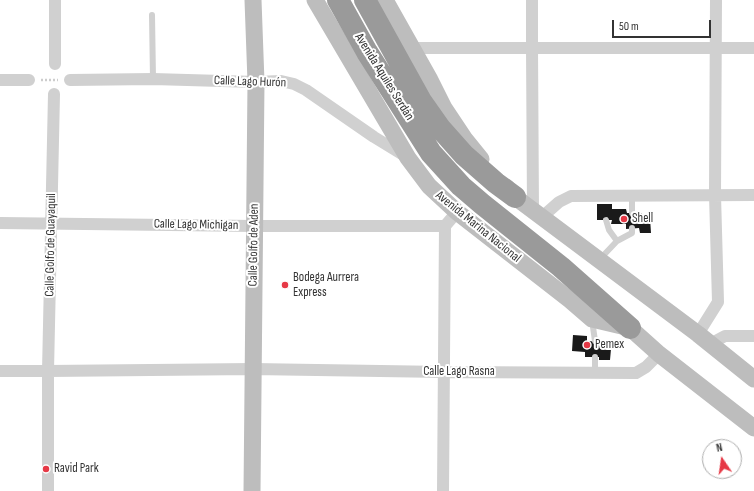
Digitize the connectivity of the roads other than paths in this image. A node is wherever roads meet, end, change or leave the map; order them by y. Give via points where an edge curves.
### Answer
1 (55, 0) edge
2 (253, 0) edge
3 (315, 0) edge
4 (338, 0) edge
5 (365, 0) edge
6 (385, 0) edge
7 (532, 0) edge
8 (716, 0) edge
9 (152, 16) dead end
10 (412, 48) junction
11 (532, 48) junction
12 (716, 48) junction
13 (754, 48) edge
14 (55, 64) road end
15 (153, 79) junction
16 (0, 80) edge
17 (29, 80) road end
18 (70, 80) road end
19 (256, 82) junction
20 (54, 94) road end
21 (431, 153) joint
22 (408, 158) junction
23 (715, 195) junction
24 (754, 195) edge
25 (632, 196) junction
26 (515, 197) junction
27 (457, 212) junction
28 (537, 213) junction
29 (632, 213) dead end
30 (606, 220) dead end
31 (0, 223) edge
32 (51, 223) junction
33 (254, 226) junction
34 (445, 226) junction
35 (632, 228) dead end
36 (617, 241) junction
37 (600, 260) junction
38 (592, 318) junction
39 (630, 328) junction
40 (754, 336) edge
41 (704, 339) junction
42 (595, 342) dead end
43 (659, 354) junction
44 (595, 357) dead end
45 (253, 369) junction
46 (0, 371) edge
47 (48, 371) junction
48 (444, 372) junction
49 (595, 372) junction
50 (754, 379) edge
51 (754, 428) edge
52 (48, 491) edge
53 (252, 491) edge
54 (443, 491) edge

1 - 14 street
2 - 19 main road, Calle Golfo de Aden
3 - 22 main road, Avenida Marina Nacional
4 - 21 highway, Avenida Aquiles Serdán via 367,52
5 - 26 highway, Avenida Aquiles Serdán via 421,101 449,140
6 - 10 main road
7 - 11 street
8 - 12 street
9 - 15 lane
10 - 11 street
10 - 26 main road via 454,124 487,167
11 - 12 street
11 - 28 street
12 - 13 street
12 - 23 street
15 - 18 street, Calle Lago Hurón
15 - 19 street, Calle Lago Hurón
16 - 17 street
19 - 22 street, Calle Lago Hurón via 281,81 294,84
19 - 33 main road, Calle Golfo de Aden
20 - 32 street, Calle Golfo de Guayaquil
21 - 39 highway, Avenida Marina Nacional via 461,186 561,267
22 - 27 main road, Avenida Marina Nacional via 429,186
23 - 24 street
23 - 25 street
23 - 41 street via 718,302
25 - 28 street via 605,200 571,196
25 - 29 lane
26 - 28 main road
27 - 34 street
27 - 38 main road, Avenida Marina Nacional
28 - 37 main road
30 - 36 lane via 608,230
31 - 32 street, Calle Lago Michigan
32 - 33 street, Calle Lago Michigan
32 - 47 street, Calle Golfo de Guayaquil
33 - 34 street, Calle Lago Michigan
33 - 45 main road, Calle Golfo de Aden
34 - 48 street
35 - 36 lane via 632,233
36 - 37 lane
37 - 41 main road
38 - 39 main road, Avenida Marina Nacional
38 - 42 lane
39 - 43 main road, Avenida Marina Nacional
40 - 41 street
41 - 50 main road
43 - 49 street, Calle Lago Rasna via 636,373
43 - 51 main road, Avenida Marina Nacional
44 - 49 lane
45 - 47 street, Calle Lago Rasna
45 - 48 street, Calle Lago Rasna
45 - 53 main road, Calle Golfo de Aden
46 - 47 street, Calle Lago Rasna
47 - 52 street, Calle Golfo de Guayaquil
48 - 49 street, Calle Lago Rasna
48 - 54 street

